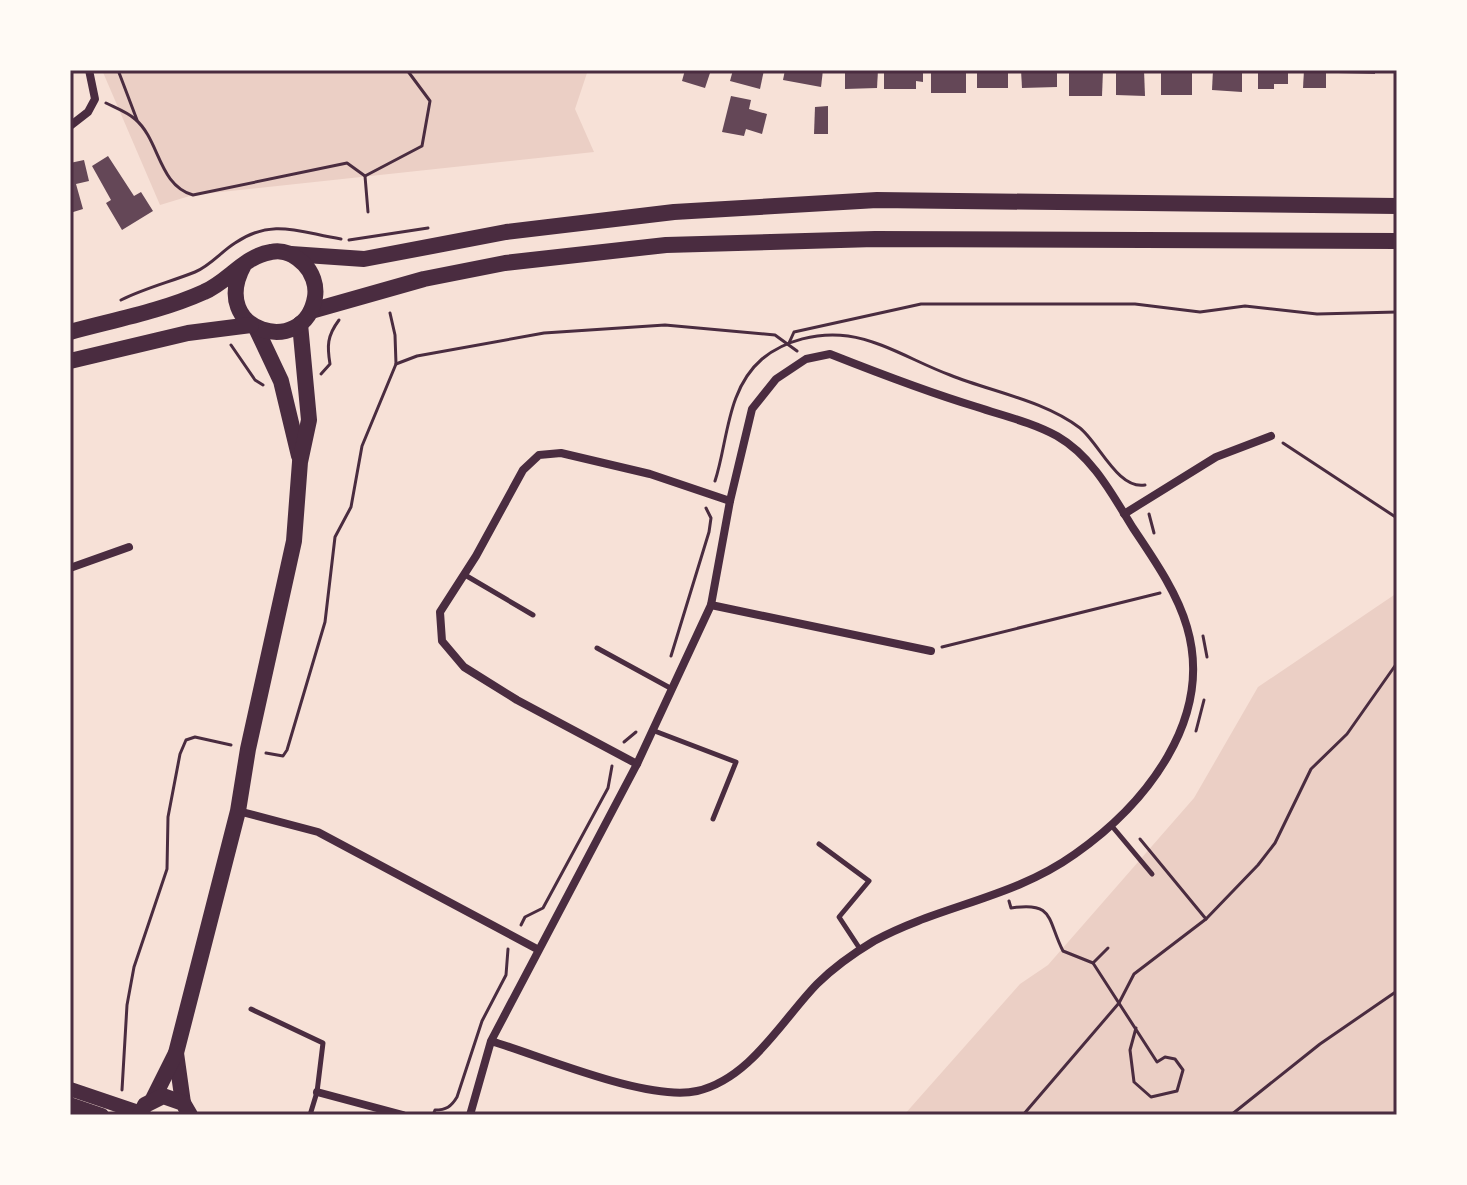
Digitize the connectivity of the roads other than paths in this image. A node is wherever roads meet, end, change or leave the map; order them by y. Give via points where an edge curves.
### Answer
1 (89, 70) edge
2 (70, 126) edge
3 (1397, 206) edge
4 (1397, 241) edge
5 (291, 254) junction
6 (244, 265) junction
7 (306, 317) junction
8 (254, 327) junction
9 (70, 332) edge
10 (70, 361) edge
11 (1271, 436) road end
12 (300, 462) junction
13 (730, 501) junction
14 (1124, 514) junction
15 (129, 547) dead end
16 (70, 568) edge
17 (464, 575) junction
18 (711, 605) junction
19 (533, 615) dead end
20 (597, 648) dead end
21 (931, 651) road end
22 (672, 689) junction
23 (652, 730) junction
24 (637, 764) junction
25 (238, 811) junction
26 (713, 819) dead end
27 (1110, 824) junction
28 (819, 844) dead end
29 (1152, 874) dead end
30 (537, 949) junction
31 (860, 949) junction
32 (251, 1009) dead end
33 (491, 1041) junction
34 (176, 1053) junction
35 (70, 1089) edge
36 (317, 1092) junction
37 (153, 1099) junction
38 (70, 1104) edge
39 (186, 1109) edge
40 (140, 1114) edge
41 (102, 1115) edge
42 (310, 1115) edge
43 (403, 1115) edge
44 (470, 1115) edge

1 - 2 street via 95,99
3 - 5 main road via 877,200 674,212 506,232 364,259
4 - 7 main road via 875,239 666,245 505,263 424,279
5 - 6 main road via 273,251
5 - 7 main road via 313,278 315,294
6 - 8 main road via 234,296
6 - 9 main road via 207,291
7 - 8 main road via 286,331
7 - 12 main road via 309,420
8 - 10 main road via 188,333
8 - 12 main road via 281,381
11 - 14 street via 1199,466
12 - 25 main road via 294,541
13 - 14 street via 752,409 776,379 806,359 830,354 1059,437 1092,464
13 - 17 street via 650,474 561,453 539,455 523,470
13 - 18 street
14 - 27 street via 1170,589 1192,650 1189,708 1177,742 1152,780
15 - 16 street
17 - 19 lane
17 - 24 street via 440,612 442,641 464,667
18 - 21 street
18 - 22 street
20 - 22 lane
22 - 23 street
23 - 24 street
23 - 26 lane via 736,762
24 - 30 street
25 - 30 street via 318,832
25 - 34 main road
27 - 29 lane
27 - 31 street via 1077,853 1006,893 914,921
28 - 31 lane via 869,881 839,917
30 - 33 street
31 - 33 street via 820,981 747,1063 697,1091 655,1091
32 - 36 lane via 323,1043
33 - 44 street
34 - 37 main road
34 - 39 main road
35 - 40 street
36 - 42 lane
36 - 43 street
37 - 39 main road via 163,1096
37 - 40 main road
38 - 41 street

